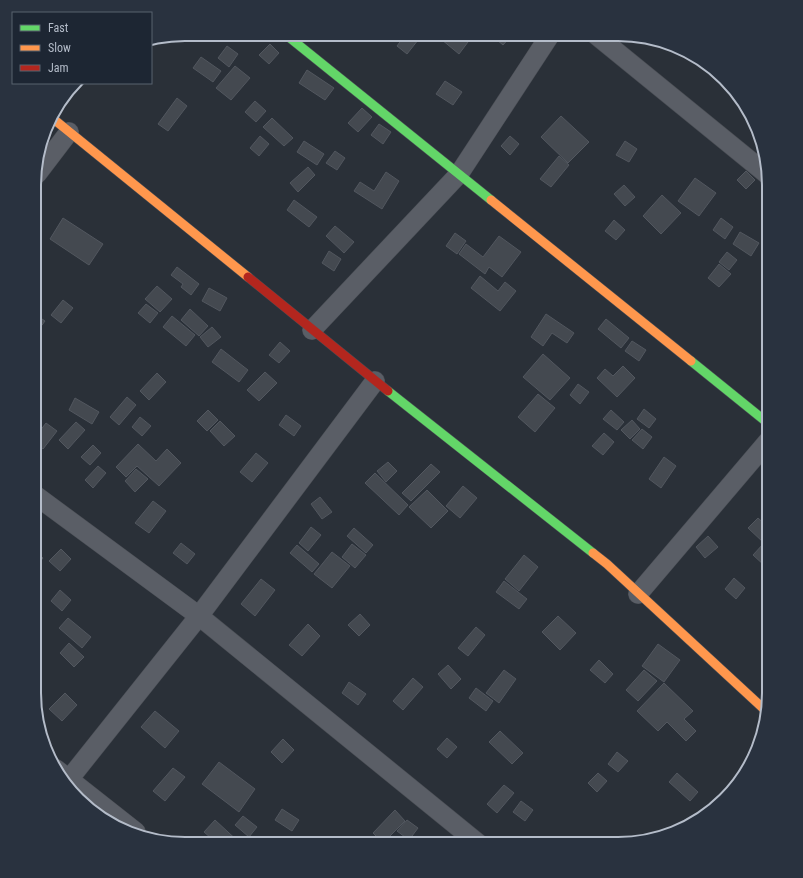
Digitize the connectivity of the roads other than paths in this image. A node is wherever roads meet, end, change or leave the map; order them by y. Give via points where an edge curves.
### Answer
1 (294, 41) edge
2 (546, 41) edge
3 (603, 41) edge
4 (56, 121) edge
5 (69, 132) junction
6 (42, 168) edge
7 (761, 170) edge
8 (458, 174) junction
9 (312, 330) junction
10 (375, 382) junction
11 (762, 418) edge
12 (762, 448) edge
13 (41, 499) edge
14 (638, 594) junction
15 (199, 616) junction
16 (762, 707) edge
17 (66, 774) edge
18 (76, 787) edge
19 (125, 824) edge
20 (470, 837) edge

1 - 8 street
2 - 8 street
3 - 7 street
4 - 5 street
5 - 6 street
5 - 9 street
8 - 9 street
8 - 11 street
9 - 10 street
10 - 14 street via 607,564
10 - 15 street
12 - 14 street
13 - 15 street
14 - 16 street
15 - 17 street
15 - 20 street
18 - 19 street

